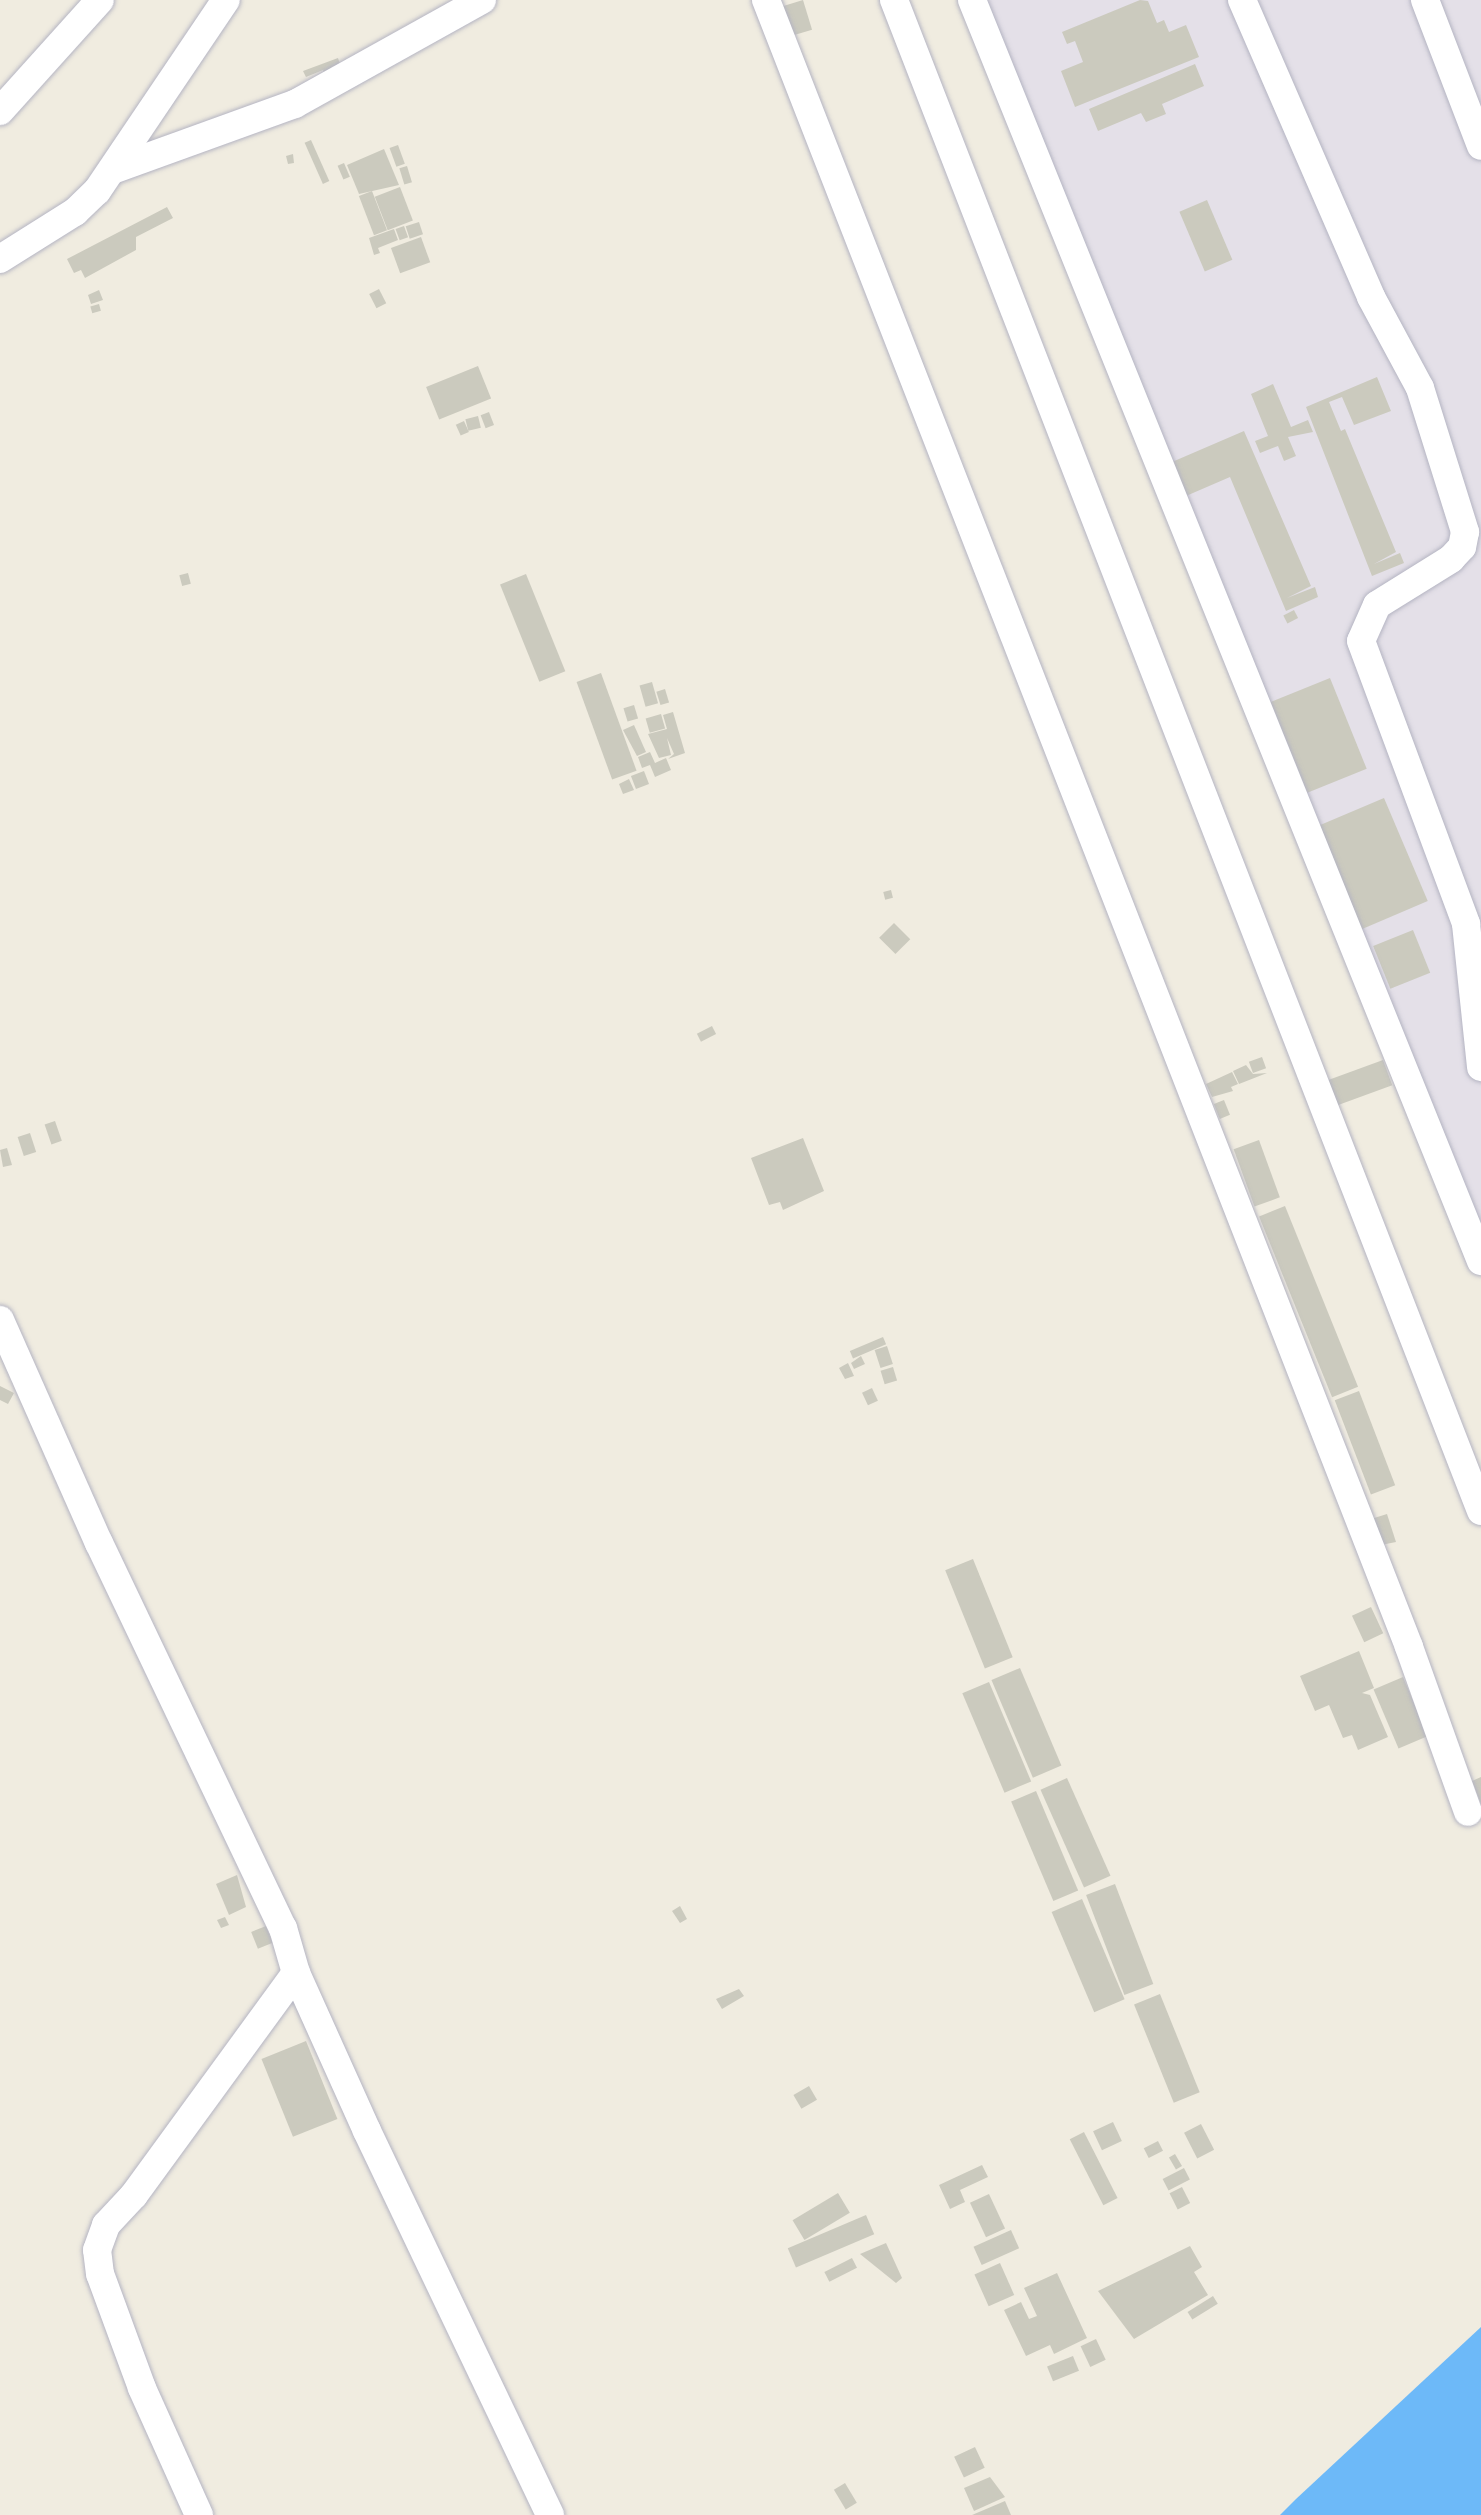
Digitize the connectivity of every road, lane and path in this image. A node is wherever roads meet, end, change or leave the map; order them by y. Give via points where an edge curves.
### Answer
1 (100, 0) edge
2 (226, 0) edge
3 (482, 0) edge
4 (766, 0) edge
5 (894, 0) edge
6 (972, 0) edge
7 (1242, 0) edge
8 (1425, 0) edge
9 (0, 111) edge
10 (1481, 146) edge
11 (115, 169) junction
12 (0, 259) edge
13 (1481, 1067) edge
14 (1481, 1261) edge
15 (0, 1320) edge
16 (1481, 1511) edge
17 (1468, 1812) dead end
18 (296, 1973) junction
19 (199, 2515) edge
20 (550, 2515) edge

1 - 9 street
2 - 11 street via 164,86
3 - 11 street via 295,104
4 - 17 street via 1409,1647
5 - 16 street
6 - 14 street
7 - 13 street via 1371,297 1415,375 1465,532 1462,547 1451,559 1377,605 1361,641 1466,924
8 - 10 street
11 - 12 street via 75,212
15 - 18 street via 99,1543 283,1928
18 - 19 street via 134,2195 106,2225 97,2250 100,2274 142,2388
18 - 20 street

